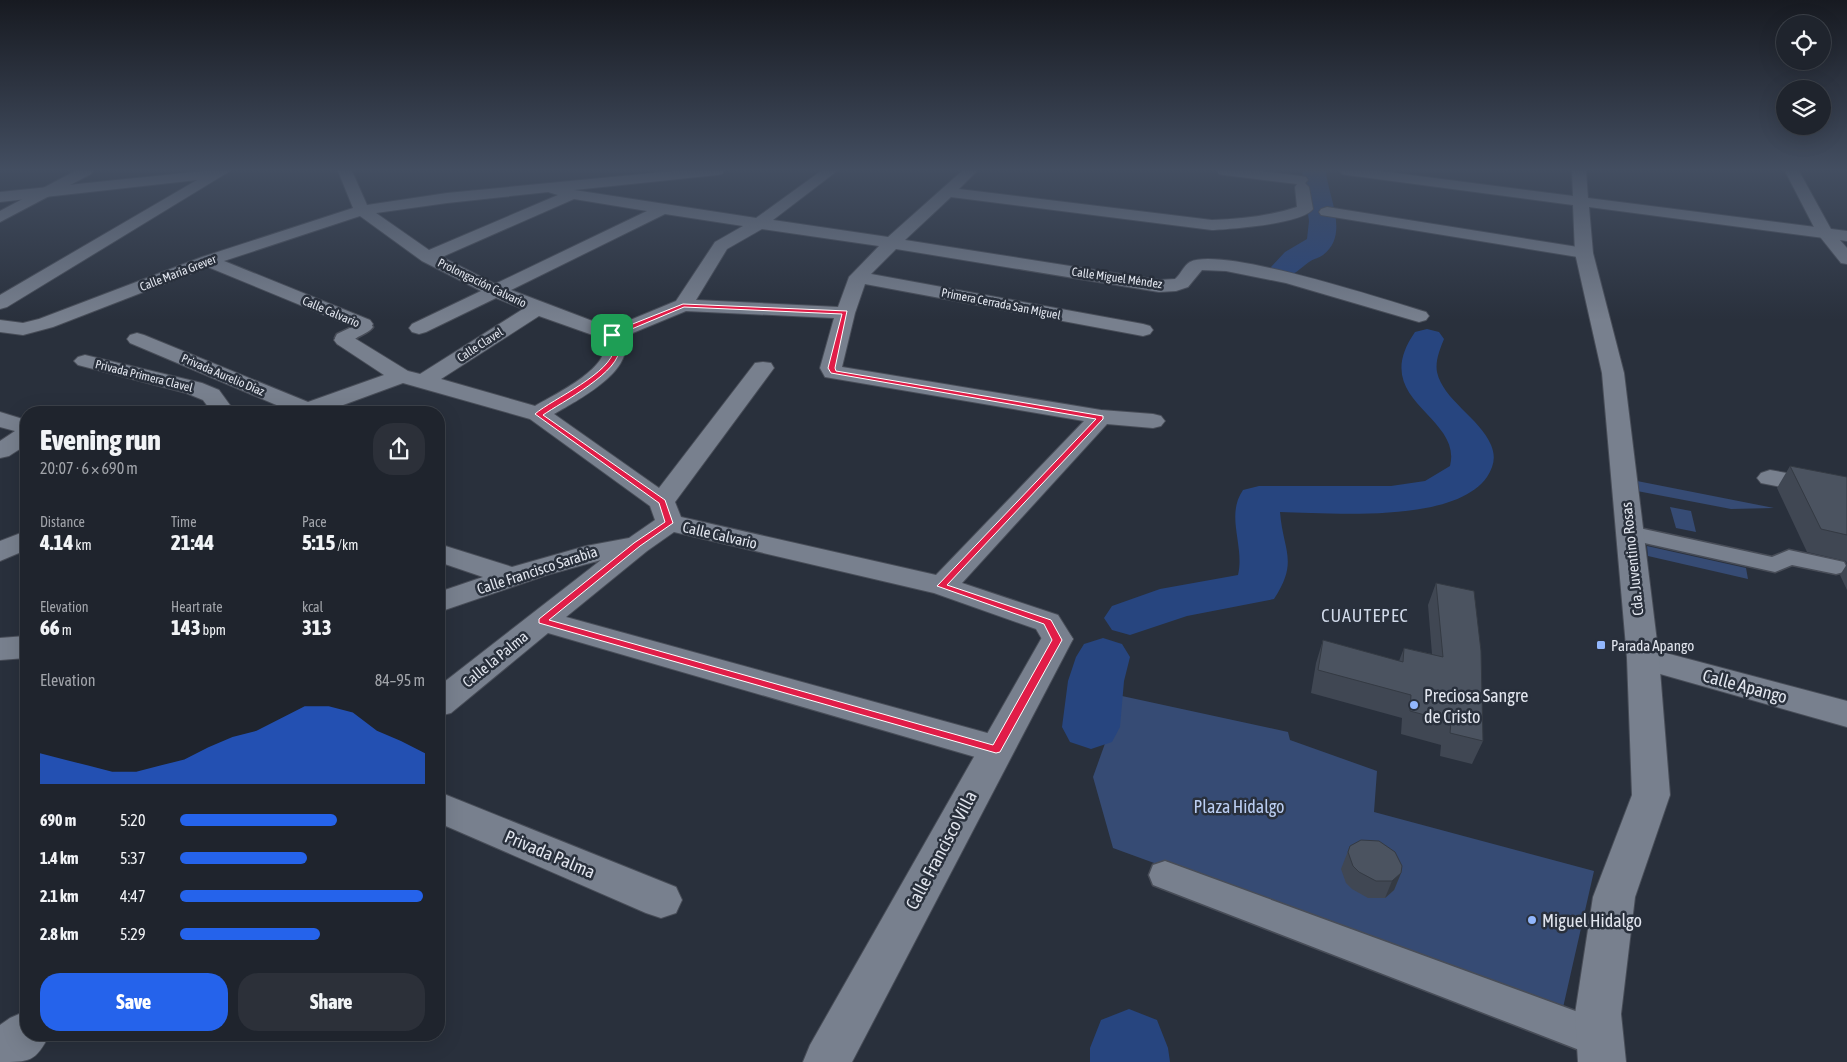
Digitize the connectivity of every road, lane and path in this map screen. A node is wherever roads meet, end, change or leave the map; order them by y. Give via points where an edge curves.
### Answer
1 (138, 221) edge
2 (331, 221) edge
3 (378, 221) edge
4 (391, 221) edge
5 (510, 221) edge
6 (640, 221) edge
7 (736, 221) edge
8 (763, 221) edge
9 (917, 221) edge
10 (1176, 221) edge
11 (1262, 221) edge
12 (1381, 221) edge
13 (1582, 221) edge
14 (1727, 221) edge
15 (1818, 221) edge
16 (383, 224) junction
17 (758, 224) junction
18 (1825, 233) junction
19 (1847, 236) edge
20 (892, 243) junction
21 (1584, 253) junction
22 (428, 256) junction
23 (1847, 259) edge
24 (208, 262) junction
25 (858, 277) junction
26 (496, 292) junction
27 (0, 302) edge
28 (683, 306) junction
29 (536, 309) junction
30 (845, 312) junction
31 (1418, 316) dead end
32 (363, 324) joint
33 (0, 326) edge
34 (419, 328) dead end
35 (1143, 330) dead end
36 (612, 335) junction
37 (137, 339) dead end
38 (344, 340) joint
39 (85, 361) dead end
40 (763, 368) dead end
41 (412, 378) junction
42 (219, 406) edge
43 (293, 406) edge
44 (326, 406) edge
45 (538, 414) junction
46 (1101, 417) junction
47 (0, 419) edge
48 (1154, 421) dead end
49 (20, 425) edge
50 (20, 439) edge
51 (0, 451) edge
52 (1770, 478) dead end
53 (1847, 492) edge
54 (666, 512) junction
55 (1630, 533) junction
56 (20, 541) edge
57 (637, 545) junction
58 (0, 552) edge
59 (445, 555) edge
60 (1836, 566) dead end
61 (514, 577) junction
62 (942, 586) junction
63 (445, 600) edge
64 (542, 621) junction
65 (1057, 640) joint
66 (20, 647) edge
67 (0, 649) edge
68 (1643, 658) junction
69 (445, 699) edge
70 (1847, 714) edge
71 (996, 749) junction
72 (445, 810) edge
73 (1165, 874) dead end
74 (660, 900) dead end
75 (20, 1039) edge
76 (1602, 1050) edge
77 (0, 1056) edge
78 (826, 1062) edge

1 - 27 street
2 - 24 street, Calle María Grever
3 - 16 street, Prolongación Calvario
4 - 16 street
5 - 22 street
6 - 26 street
7 - 17 street
8 - 17 street
9 - 20 street
10 - 11 street via 1212,225
12 - 21 street
13 - 21 street, Cda. Juventino Rosas
14 - 18 street
15 - 18 street
16 - 22 street, Prolongación Calvario
17 - 20 street
17 - 28 street via 721,246
18 - 19 street
18 - 23 street
20 - 25 street
20 - 31 street, Calle Miguel Méndez via 1159,286 1176,286 1184,281 1191,268 1197,264 1208,264 1271,273
21 - 55 street, Cda. Juventino Rosas via 1613,373
22 - 26 street, Prolongación Calvario
24 - 32 street, Calle Calvario
24 - 33 street, Calle María Grever via 46,323 23,329
25 - 30 street
25 - 35 street, Primera Cerrada San Miguel
26 - 29 street, Prolongación Calvario
26 - 34 street
28 - 30 street
28 - 36 street
29 - 36 street, Prolongación Calvario
29 - 41 street, Calle Clavel
30 - 46 street via 833,372
32 - 38 street, Calle Calvario via 365,327 346,335 342,338
36 - 45 street via 617,348 614,358 604,370
37 - 43 street, Privada Aurelio Díaz
38 - 41 street, Calle Calvario
39 - 42 street, Privada Primera Clavel via 194,388 211,395
40 - 54 street, Calle la Palma
41 - 44 street, Calle Clavel
41 - 45 street, Calle Calvario
45 - 54 street, Calle Calvario
46 - 48 street
46 - 62 street
47 - 49 street
50 - 51 street
52 - 53 street
54 - 57 street, Calle la Palma
54 - 62 street, Calle Calvario
55 - 60 street via 1775,566 1789,557
55 - 68 street, Cda. Juventino Rosas
56 - 58 street
57 - 61 street, Calle Francisco Sarabia via 602,549
57 - 64 street, Calle la Palma
59 - 61 street
61 - 63 street, Calle Francisco Sarabia
62 - 65 street, Calle Calvario via 1047,622
64 - 69 street, Calle la Palma
64 - 71 street
65 - 71 street, Calle Francisco Villa
66 - 67 street
68 - 70 street, Calle Apango
68 - 76 street, Cda. Juventino Rosas via 1651,794 1614,897 1598,1014
71 - 78 street, Calle Francisco Villa
72 - 74 street, Privada Palma
73 - 76 street
75 - 77 street

